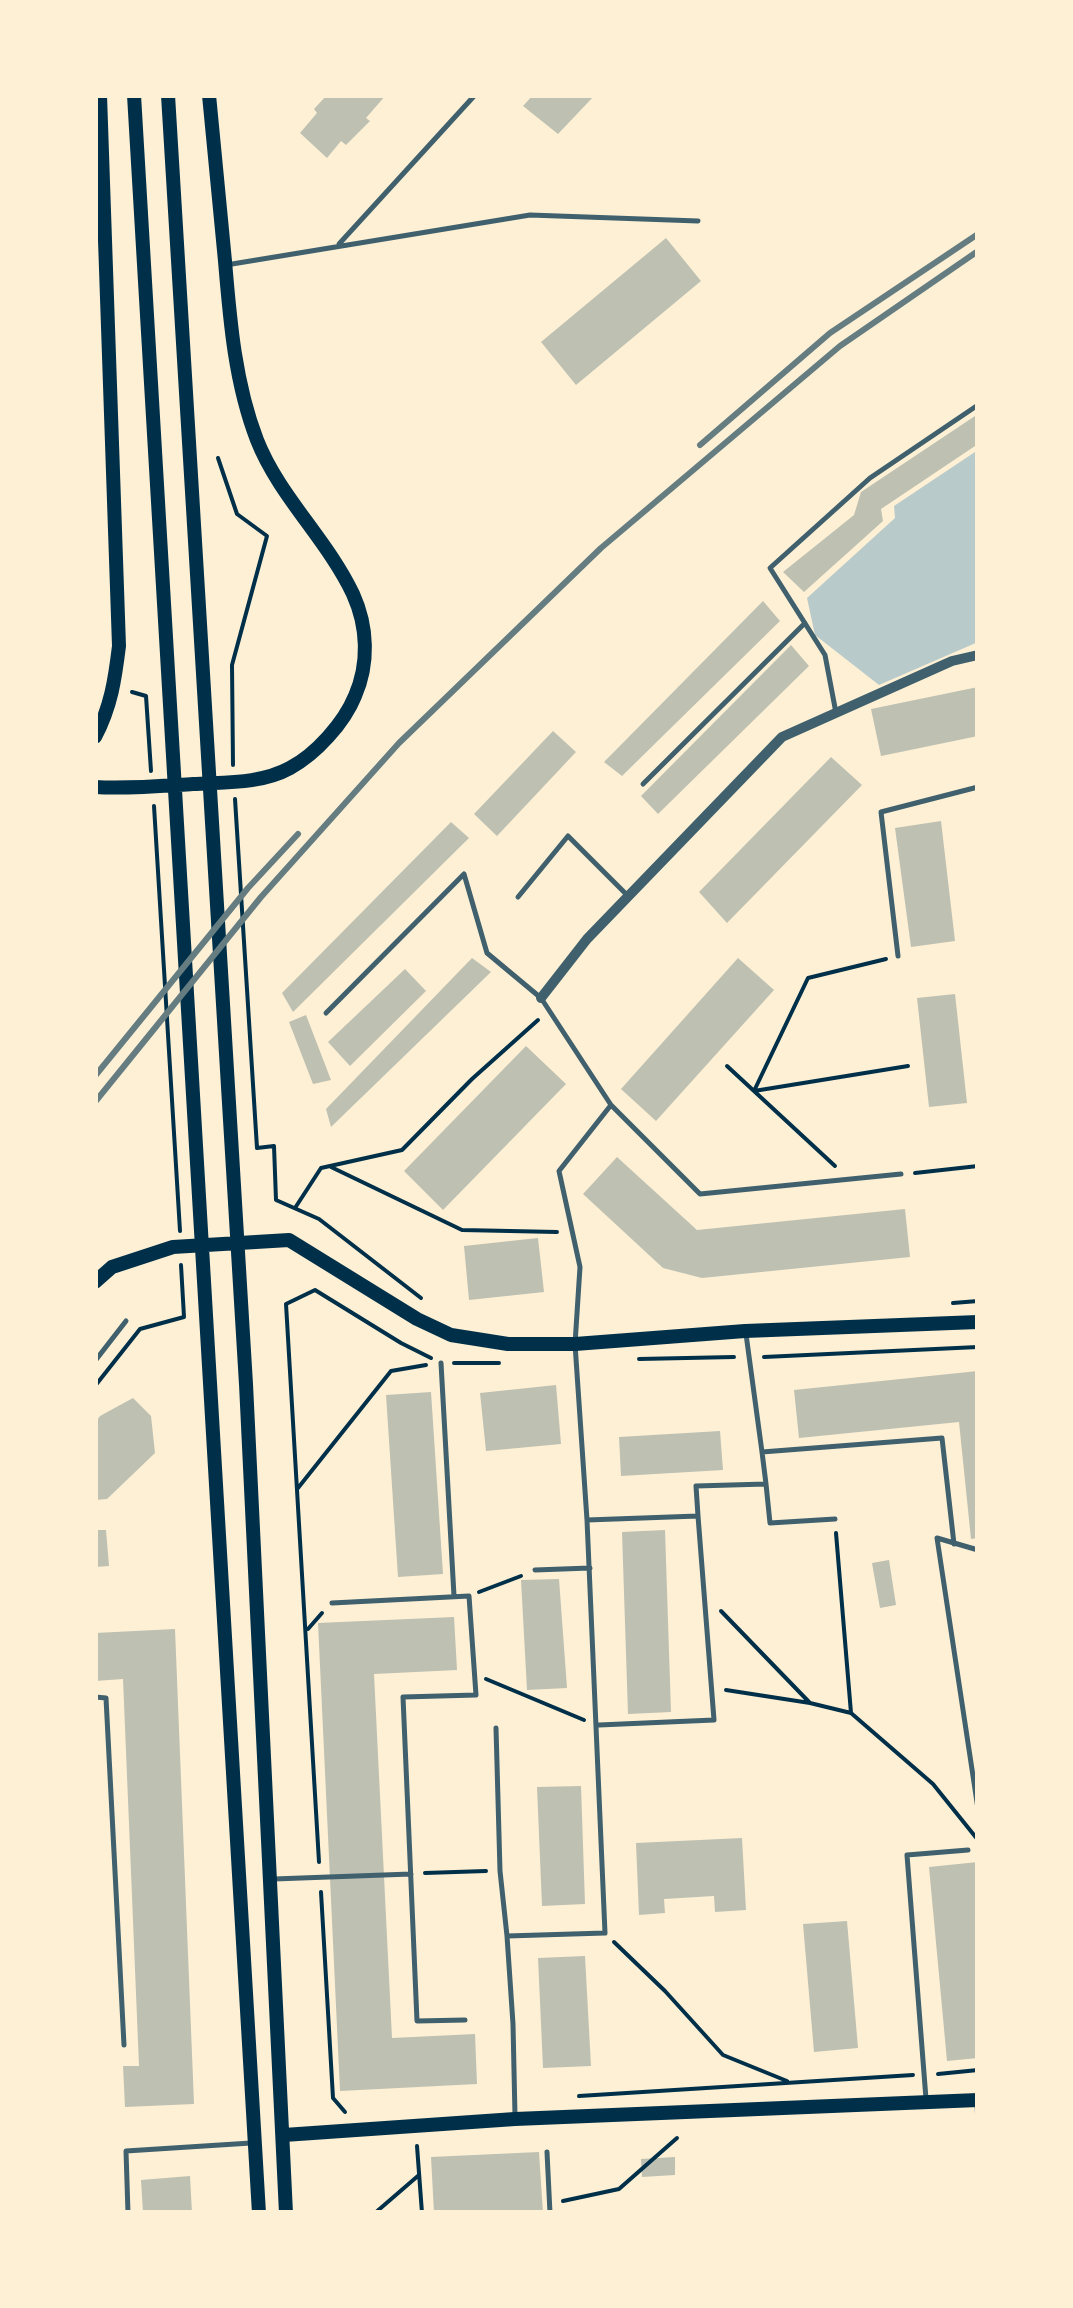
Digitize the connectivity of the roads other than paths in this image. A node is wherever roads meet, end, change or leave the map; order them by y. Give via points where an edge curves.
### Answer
1 (100, 95) edge
2 (134, 95) edge
3 (168, 95) edge
4 (210, 95) edge
5 (475, 95) edge
6 (698, 221) dead end
7 (337, 246) junction
8 (225, 265) junction
9 (978, 404) edge
10 (805, 623) junction
11 (978, 655) edge
12 (836, 713) junction
13 (95, 737) edge
14 (643, 784) dead end
15 (978, 787) edge
16 (95, 788) edge
17 (628, 896) junction
18 (518, 897) dead end
19 (898, 956) road end
20 (541, 998) junction
21 (326, 1013) dead end
22 (611, 1105) junction
23 (901, 1174) road end
24 (95, 1282) edge
25 (126, 1321) dead end
26 (978, 1322) edge
27 (746, 1332) junction
28 (576, 1344) junction
29 (95, 1362) edge
30 (441, 1363) road end
31 (762, 1452) junction
32 (766, 1484) junction
33 (698, 1516) junction
34 (835, 1519) road end
35 (587, 1520) junction
36 (954, 1544) junction
37 (978, 1550) edge
38 (590, 1568) junction
39 (535, 1570) road end
40 (454, 1596) junction
41 (332, 1602) road end
42 (95, 1698) edge
43 (598, 1726) junction
44 (496, 1728) dead end
45 (978, 1809) edge
46 (968, 1850) dead end
47 (410, 1874) junction
48 (271, 1880) junction
49 (507, 1936) junction
50 (465, 2020) dead end
51 (124, 2045) dead end
52 (978, 2100) edge
53 (926, 2102) junction
54 (516, 2120) junction
55 (978, 2126) edge
56 (284, 2135) junction
57 (255, 2143) junction
58 (547, 2152) dead end
59 (128, 2213) edge
60 (259, 2213) edge
61 (286, 2213) edge
62 (550, 2213) edge

1 - 13 main road via 119,646 114,688
2 - 57 main road
3 - 48 main road
4 - 8 main road
5 - 7 lane
6 - 7 lane via 530,215
7 - 8 lane
8 - 16 main road via 241,388 258,442 354,597 366,640 364,676 348,712 289,769 250,781
9 - 10 lane via 870,478 770,568
10 - 12 lane via 826,655
10 - 14 lane
11 - 12 street
12 - 17 street via 782,737
15 - 19 lane via 881,812
17 - 18 lane via 568,836
17 - 20 street
20 - 21 lane via 487,953 464,874
20 - 22 lane
22 - 23 lane via 700,1194
22 - 28 lane via 559,1171 580,1267
24 - 28 main road via 112,1268 173,1247 290,1240 451,1335
25 - 29 lane
26 - 27 main road
27 - 28 main road
27 - 31 lane
28 - 35 lane
30 - 40 lane
31 - 32 lane
31 - 36 lane via 942,1438
32 - 33 lane via 696,1486
32 - 34 lane via 770,1523
33 - 35 lane
33 - 43 lane via 714,1720
35 - 38 lane
36 - 37 lane
36 - 45 lane via 937,1538
38 - 39 lane
38 - 43 lane
40 - 41 lane
40 - 47 lane via 469,1596 476,1695 403,1698
42 - 51 lane via 106,1698
43 - 49 lane via 605,1933
44 - 49 lane
46 - 53 lane via 907,1855
47 - 48 lane
47 - 50 lane via 417,2021
48 - 56 main road
49 - 54 lane
52 - 53 main road
52 - 55 lane
53 - 54 main road
54 - 56 main road
56 - 61 main road
57 - 59 lane via 126,2152
57 - 60 main road
58 - 62 lane

